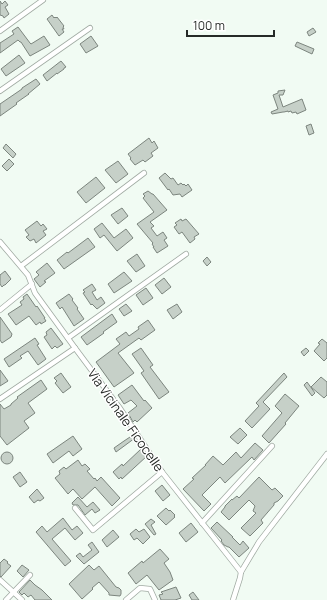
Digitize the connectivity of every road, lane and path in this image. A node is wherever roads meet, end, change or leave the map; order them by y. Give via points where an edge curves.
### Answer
1 (43, 0) edge
2 (90, 28) dead end
3 (0, 31) edge
4 (0, 91) edge
5 (144, 173) dead end
6 (0, 242) edge
7 (186, 254) dead end
8 (21, 266) junction
9 (32, 284) junction
10 (0, 310) edge
11 (68, 338) junction
12 (74, 348) junction
13 (0, 399) edge
14 (272, 446) dead end
15 (327, 454) edge
16 (162, 472) junction
17 (75, 508) dead end
18 (202, 523) junction
19 (241, 572) junction
20 (30, 575) dead end
21 (0, 580) edge
22 (13, 592) junction
23 (6, 600) edge
24 (22, 600) edge
25 (126, 600) edge
26 (155, 600) edge
27 (233, 600) edge

1 - 3 street
2 - 4 street
5 - 8 street
6 - 8 street, Via Vicinale Ficocelle
7 - 11 street
8 - 9 street, Via Vicinale Ficocelle
9 - 10 street
9 - 11 street, Via Vicinale Ficocelle via 35,293
11 - 12 street, Via Vicinale Ficocelle
12 - 13 street
12 - 16 street, Via Vicinale Ficocelle via 119,407
14 - 18 street
15 - 19 street via 259,542
16 - 17 street via 93,530
16 - 18 street, Via Vicinale Ficocelle
18 - 19 street, Via Vicinale Ficocelle
19 - 27 street
20 - 22 street
21 - 22 street
22 - 23 street
22 - 24 street
25 - 26 street via 140,588 150,588

